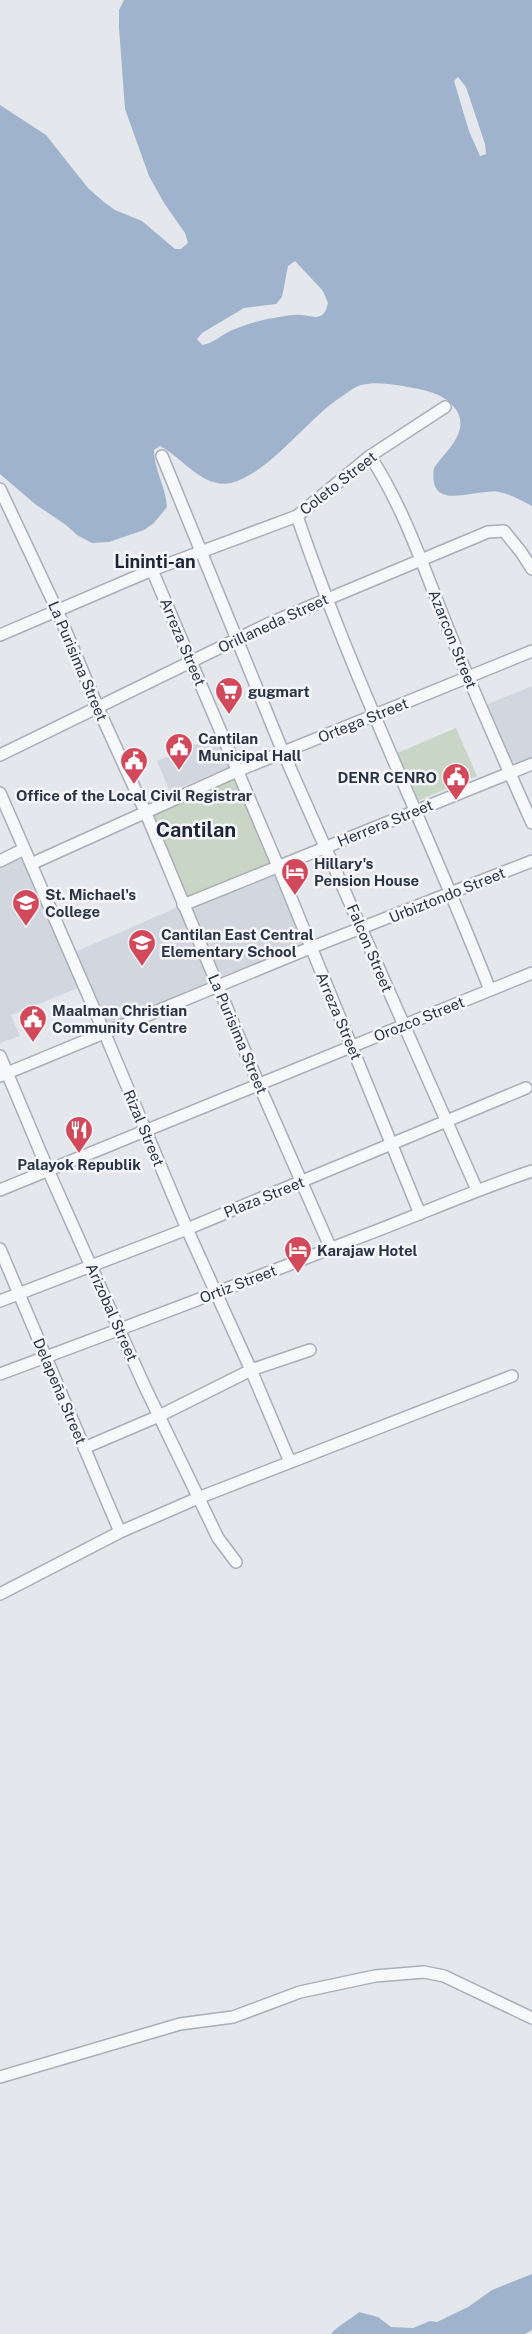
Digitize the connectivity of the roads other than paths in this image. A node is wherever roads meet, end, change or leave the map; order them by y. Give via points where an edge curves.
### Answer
1 (445, 407) dead end
2 (162, 456) dead end
3 (370, 456) junction
4 (1, 494) edge
5 (297, 516) junction
6 (200, 553) junction
7 (421, 560) junction
8 (532, 569) edge
9 (152, 570) junction
10 (325, 598) junction
11 (57, 610) junction
12 (0, 635) edge
13 (236, 640) junction
14 (532, 651) edge
15 (192, 660) junction
16 (468, 677) junction
17 (98, 708) junction
18 (374, 715) junction
19 (283, 752) junction
20 (0, 755) edge
21 (532, 764) edge
22 (237, 771) junction
23 (509, 773) junction
24 (0, 793) edge
25 (145, 811) junction
26 (417, 811) junction
27 (532, 823) edge
28 (324, 847) junction
29 (24, 849) junction
30 (532, 860) edge
31 (0, 861) edge
32 (31, 864) junction
33 (278, 866) junction
34 (451, 892) junction
35 (183, 905) junction
36 (363, 929) junction
37 (310, 948) junction
38 (532, 973) edge
39 (218, 986) junction
40 (490, 990) junction
41 (403, 1025) junction
42 (105, 1034) junction
43 (352, 1047) junction
44 (0, 1056) edge
45 (3, 1075) edge
46 (259, 1086) junction
47 (526, 1088) dead end
48 (446, 1123) junction
49 (145, 1130) junction
50 (393, 1145) junction
51 (48, 1170) junction
52 (532, 1171) edge
53 (303, 1181) junction
54 (0, 1190) edge
55 (477, 1190) junction
56 (420, 1214) junction
57 (186, 1229) junction
58 (332, 1248) junction
59 (0, 1249) edge
60 (92, 1266) junction
61 (19, 1293) junction
62 (216, 1293) junction
63 (0, 1301) edge
64 (120, 1331) junction
65 (310, 1350) dead end
66 (45, 1357) junction
67 (251, 1370) junction
68 (0, 1374) edge
69 (512, 1376) dead end
70 (159, 1416) junction
71 (84, 1448) junction
72 (290, 1462) junction
73 (198, 1498) junction
74 (120, 1532) junction
75 (236, 1562) dead end
76 (0, 1594) edge
77 (532, 2018) edge
78 (0, 2077) edge

1 - 3 street, Coleto Street
2 - 6 street, Falcon Street
3 - 5 street, Coleto Street
3 - 7 street, Azarcon Street via 388,486
4 - 11 street, La Purisima Street
5 - 6 street, Coleto Street
5 - 10 street
6 - 9 street, Coleto Street
6 - 13 street, Falcon Street
7 - 8 street, Orillaneda Street via 468,539 498,530 508,535
7 - 10 street, Orillaneda Street
7 - 16 street, Azarcon Street
9 - 11 street, Coleto Street
9 - 15 street, Arreza Street
10 - 13 street, Orillaneda Street
10 - 18 street
11 - 12 street, Coleto Street
11 - 17 street, La Purisima Street
13 - 15 street, Orillaneda Street
13 - 19 street, Falcon Street
14 - 16 street, Ortega Street
15 - 17 street, Orillaneda Street
15 - 22 street, Arreza Street
16 - 18 street, Ortega Street
16 - 23 street, Azarcon Street
17 - 20 street, Orillaneda Street
17 - 25 street, La Purisima Street
18 - 19 street, Ortega Street
18 - 26 street
19 - 22 street, Ortega Street
19 - 28 street, Falcon Street
21 - 23 street, Herrera Street
22 - 25 street, Ortega Street
22 - 33 street, Arreza Street
23 - 26 street, Herrera Street
23 - 27 street, Azarcon Street
24 - 29 street, Rizal Street
25 - 32 street, Ortega Street
25 - 35 street, La Purisima Street
26 - 28 street, Herrera Street
26 - 34 street
28 - 33 street, Herrera Street
28 - 36 street, Falcon Street
29 - 31 street
29 - 32 street, Rizal Street
30 - 34 street, Urbiztondo Street
32 - 42 street, Rizal Street
33 - 35 street, Herrera Street
33 - 37 street, Arreza Street
34 - 36 street, Urbiztondo Street
34 - 40 street
35 - 39 street, La Purisima Street
36 - 37 street, Urbiztondo Street
36 - 41 street, Falcon Street
37 - 39 street, Urbiztondo Street
37 - 43 street, Arreza Street
38 - 40 street, Orozco Street
39 - 42 street, Urbiztondo Street
39 - 46 street, La Purisima Street
40 - 41 street, Orozco Street
41 - 43 street, Orozco Street
41 - 48 street, Falcon Street
42 - 45 street, Urbiztondo Street
42 - 49 street, Rizal Street
43 - 46 street, Orozco Street
43 - 50 street, Arreza Street
44 - 45 street, Arizobal Street
45 - 51 street, Arizobal Street
46 - 49 street, Orozco Street
46 - 53 street, La Purisima Street
47 - 48 street, Plaza Street
48 - 50 street, Plaza Street
48 - 55 street, Falcon Street
49 - 51 street, Orozco Street
49 - 57 street, Rizal Street
50 - 53 street, Plaza Street
50 - 56 street, Arreza Street
51 - 54 street, Orozco Street
51 - 60 street, Arizobal Street
52 - 55 street, Ortiz Street
53 - 57 street, Plaza Street
53 - 58 street, La Purisima Street
55 - 56 street, Ortiz Street
56 - 58 street, Ortiz Street
57 - 60 street, Plaza Street
57 - 62 street, Rizal Street
58 - 62 street, Ortiz Street
59 - 61 street, Delapeña Street
60 - 61 street, Plaza Street
60 - 64 street, Arizobal Street
61 - 63 street, Plaza Street
61 - 66 street, Delapeña Street
62 - 64 street, Ortiz Street
62 - 67 street, Rizal Street
64 - 66 street, Ortiz Street
64 - 70 street, Arizobal Street
65 - 67 street
66 - 68 street, Ortiz Street
66 - 71 street, Delapeña Street
67 - 70 street
67 - 72 street, Rizal Street
69 - 72 street
70 - 71 street
70 - 73 street, Arizobal Street
71 - 74 street, Delapeña Street
72 - 73 street
73 - 74 street
73 - 75 street, Arizobal Street via 218,1538
74 - 76 street
77 - 78 street via 444,1976 424,1972 375,1976 300,1992 233,2017 180,2024

